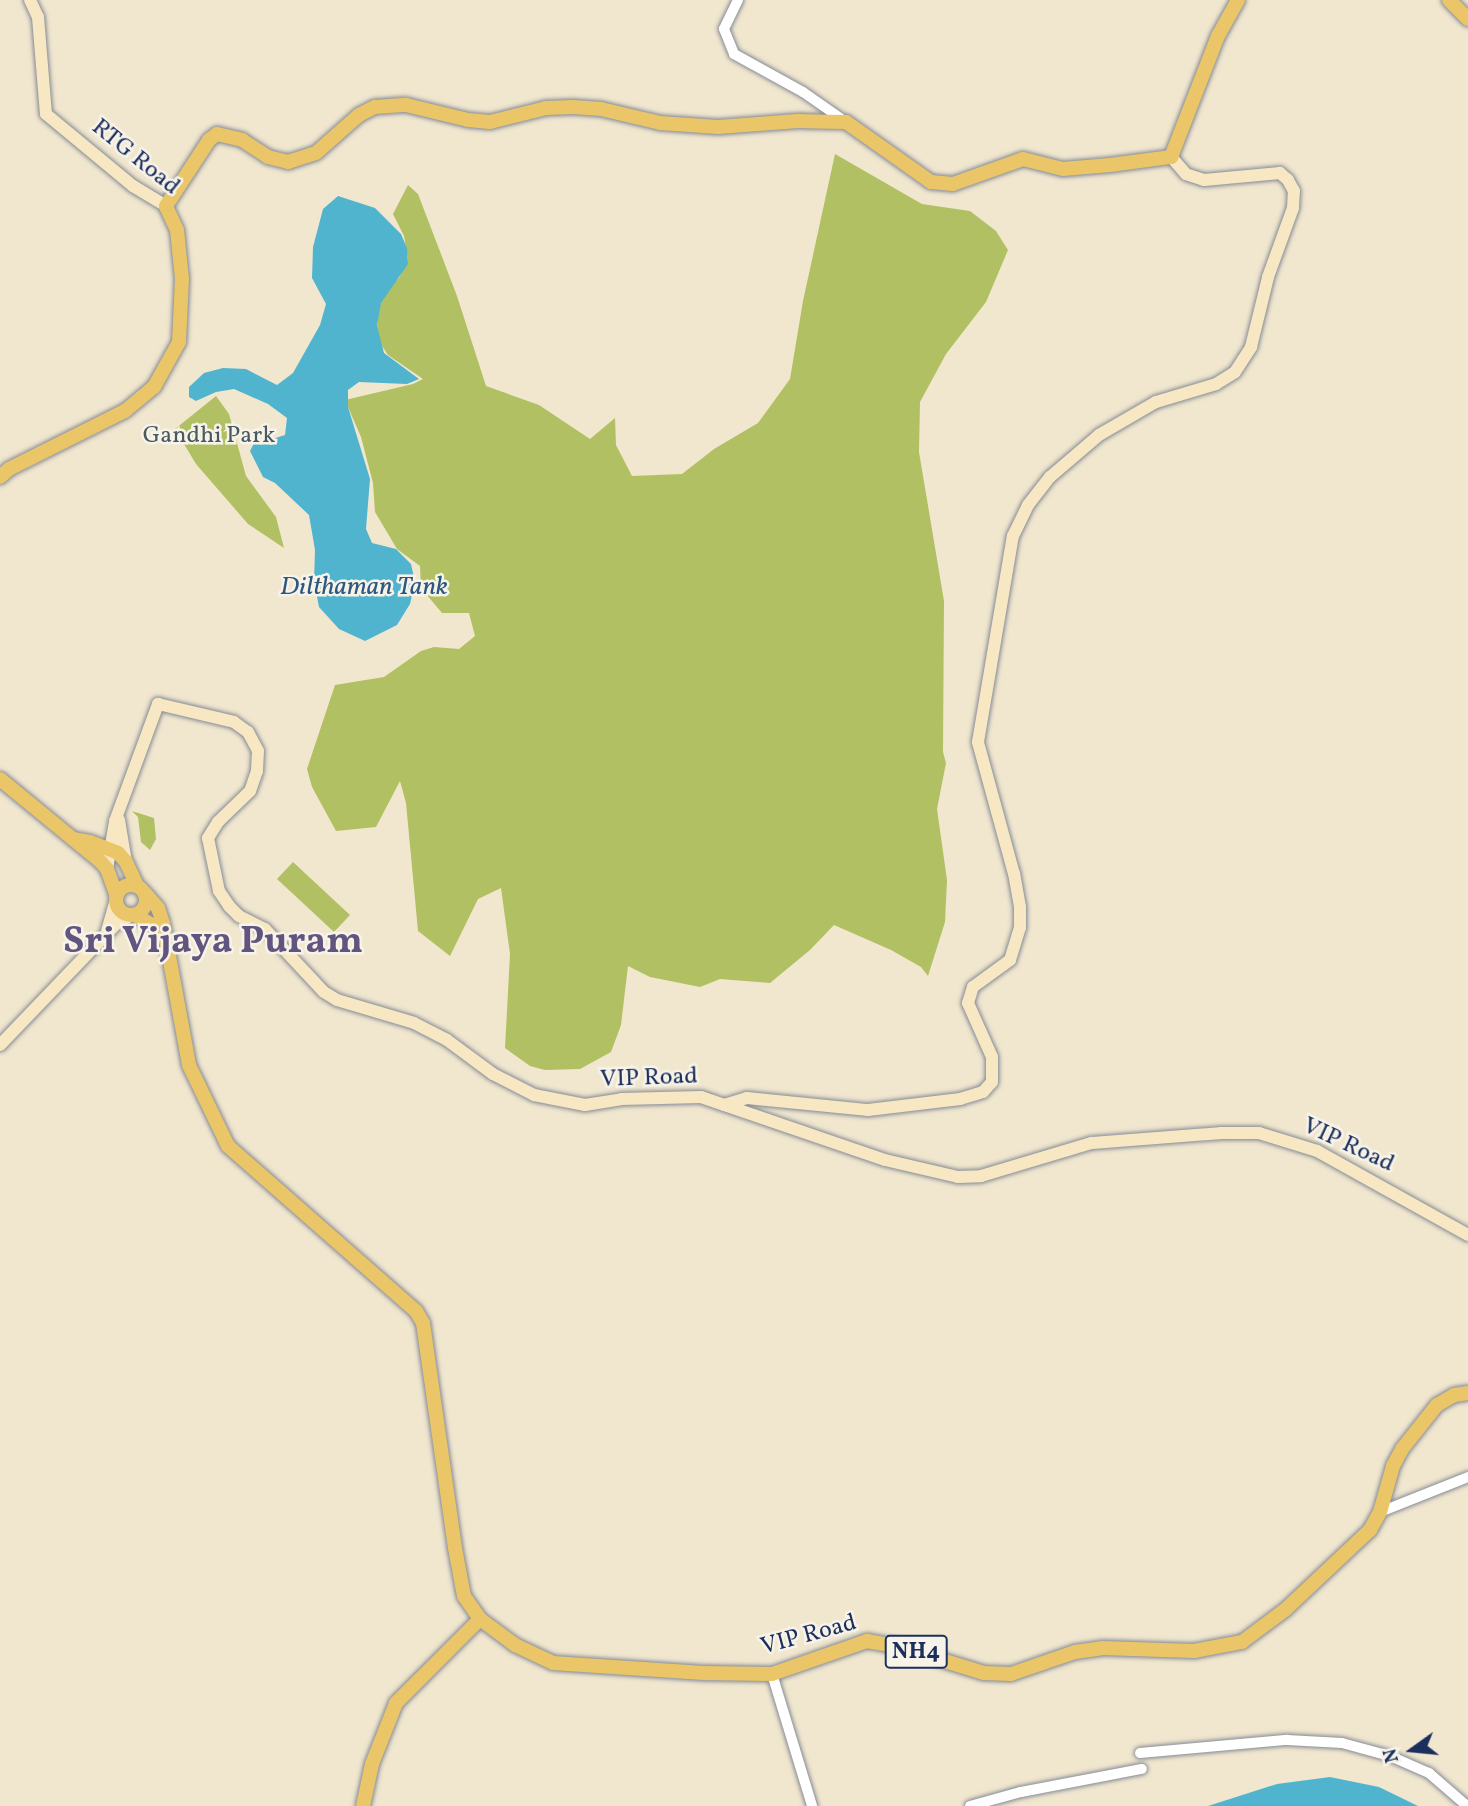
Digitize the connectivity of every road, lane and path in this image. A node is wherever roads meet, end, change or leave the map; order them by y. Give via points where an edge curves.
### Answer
1 (30, 0) edge
2 (738, 0) edge
3 (1238, 0) edge
4 (1449, 0) edge
5 (1468, 19) edge
6 (846, 122) junction
7 (1171, 157) junction
8 (166, 206) junction
9 (0, 477) edge
10 (0, 779) edge
11 (118, 813) junction
12 (71, 839) junction
13 (108, 848) junction
14 (127, 862) junction
15 (107, 869) junction
16 (141, 890) junction
17 (116, 898) junction
18 (132, 916) junction
19 (106, 934) junction
20 (165, 941) junction
21 (0, 1045) edge
22 (724, 1105) junction
23 (1468, 1234) edge
24 (1468, 1393) edge
25 (1468, 1477) edge
26 (1380, 1512) junction
27 (480, 1619) junction
28 (772, 1674) junction
29 (1140, 1753) dead end
30 (1142, 1769) dead end
31 (363, 1806) edge
32 (812, 1806) edge
33 (970, 1806) edge
34 (1467, 1806) edge

1 - 8 main road, RTG Road via 40,30 46,114 133,186
2 - 6 street via 724,29 734,54
3 - 7 main road via 1218,36
4 - 5 main road
6 - 7 main road via 931,182 953,184 1023,159 1063,169
6 - 8 main road via 718,127 573,107 490,122 390,104 367,110 316,153 294,161 281,162 231,135 214,135
7 - 22 main road via 1186,174 1204,180 1280,173 1294,191 1293,208 1268,277 1251,347 1235,372 1216,384 1156,402 1099,435 1050,477 1028,505 1013,536 978,742 1020,907 1020,928 1010,960 974,987 968,1003 992,1057 992,1082 983,1092 967,1097 868,1110 747,1098
8 - 9 main road, RTG Road via 177,230 182,279 179,341 154,387 125,411 9,468
10 - 12 main road
11 - 13 main road
11 - 14 main road
11 - 22 main road, VIP Road via 158,704 234,722 248,733 258,751 257,771 250,791 208,838 219,891 239,916 265,929 324,992 414,1023 493,1073 557,1102 585,1105 621,1099 701,1097
12 - 13 main road
12 - 15 main road
13 - 14 main road
13 - 15 main road
14 - 15 main road via 120,874
14 - 16 main road
15 - 17 main road
16 - 17 main road via 127,886
16 - 18 main road via 145,907
16 - 20 main road via 158,908
17 - 18 main road via 118,909
17 - 19 main road
18 - 19 main road
18 - 20 main road via 156,928
19 - 21 main road
20 - 27 main road via 189,1065 228,1146 423,1322 464,1596
22 - 23 main road, VIP Road via 886,1160 958,1177 981,1176 1092,1143 1259,1133 1317,1151
24 - 26 main road, VIP Road / NH4 via 1437,1405 1420,1424 1393,1466
25 - 26 street
26 - 28 main road, VIP Road / NH4 via 1370,1530 1285,1610 1242,1642 1221,1648 1102,1648 1011,1674 984,1673 896,1646 867,1642
27 - 28 main road, VIP Road / NH4 via 515,1645 553,1663
27 - 31 main road via 396,1703 372,1764
28 - 32 street
29 - 34 street via 1287,1740 1342,1743 1429,1773
30 - 33 street

